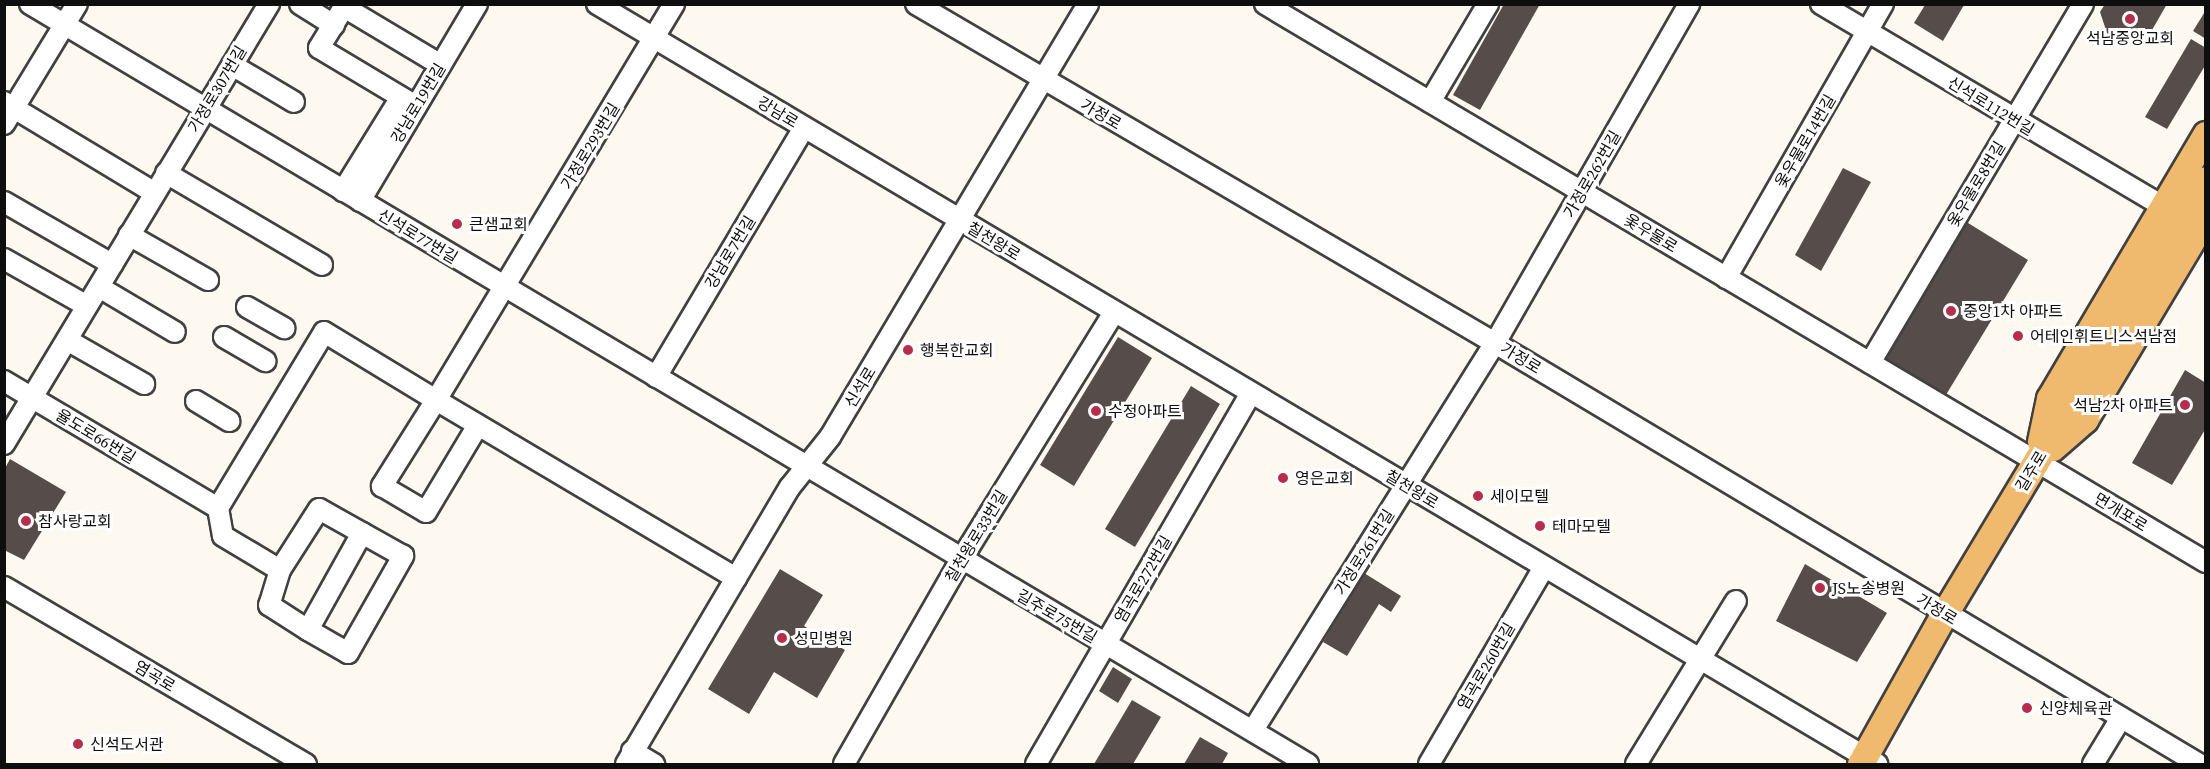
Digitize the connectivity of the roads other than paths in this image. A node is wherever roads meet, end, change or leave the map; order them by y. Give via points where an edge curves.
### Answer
1 (30, 4) edge
2 (78, 4) edge
3 (269, 4) edge
4 (300, 4) edge
5 (477, 4) edge
6 (597, 4) edge
7 (674, 4) edge
8 (916, 4) edge
9 (1088, 4) edge
10 (1265, 4) edge
11 (1488, 4) edge
12 (1689, 4) edge
13 (1821, 4) edge
14 (1883, 4) edge
15 (2083, 4) edge
16 (1288, 10) edge
17 (334, 25) junction
18 (65, 26) junction
19 (1867, 32) junction
20 (654, 39) junction
21 (431, 59) dead end
22 (232, 65) junction
23 (1044, 81) junction
24 (294, 102) dead end
25 (409, 102) junction
26 (1430, 102) junction
27 (205, 109) junction
28 (8, 111) edge
29 (2014, 120) junction
30 (804, 128) junction
31 (2205, 135) edge
32 (166, 174) junction
33 (2205, 180) edge
34 (343, 191) junction
35 (1582, 191) junction
36 (155, 193) junction
37 (360, 201) junction
38 (4, 202) edge
39 (2163, 206) junction
40 (959, 220) junction
41 (2203, 227) edge
42 (129, 235) junction
43 (4, 259) edge
44 (112, 264) junction
45 (322, 265) dead end
46 (1726, 278) junction
47 (208, 280) dead end
48 (99, 288) junction
49 (505, 288) junction
50 (87, 306) junction
51 (247, 307) dead end
52 (1114, 312) junction
53 (284, 328) dead end
54 (175, 332) dead end
55 (224, 337) dead end
56 (67, 340) junction
57 (1495, 343) junction
58 (265, 361) dead end
59 (1870, 363) junction
60 (656, 377) junction
61 (4, 381) edge
62 (144, 384) dead end
63 (1251, 393) junction
64 (32, 398) junction
65 (436, 400) junction
66 (196, 401) dead end
67 (229, 421) dead end
68 (478, 425) junction
69 (4, 444) edge
70 (2037, 462) junction
71 (806, 466) junction
72 (1406, 485) junction
73 (218, 508) junction
74 (362, 533) junction
75 (961, 560) junction
76 (2205, 562) edge
77 (1544, 567) junction
78 (280, 570) junction
79 (736, 578) junction
80 (4, 587) edge
81 (1736, 601) dead end
82 (1945, 614) junction
83 (308, 630) junction
84 (1105, 644) junction
85 (1700, 661) junction
86 (2121, 718) junction
87 (1253, 730) junction
88 (629, 758) edge
89 (1868, 762) edge
90 (303, 764) edge
91 (654, 765) edge
92 (844, 765) edge
93 (1036, 765) edge
94 (1308, 765) edge
95 (1429, 765) edge
96 (1636, 765) edge
97 (2094, 765) edge
98 (2199, 765) edge

1 - 18 street, 신석로77번길
2 - 18 street
3 - 22 street, 가정로307번길
4 - 17 street
5 - 25 street, 강남로19번길
6 - 20 street, 강남로
7 - 20 street, 가정로293번길
8 - 23 street, 가정로
9 - 23 street, 신석로
10 - 16 street, 옻우물로
11 - 26 street
12 - 35 street, 가정로262번길
13 - 19 street, 신석로112번길
14 - 19 street, 옻우물로14번길
15 - 29 street, 옻우물로8번길
16 - 26 street, 옻우물로
17 - 21 street via 344,7
17 - 25 street via 320,48
18 - 27 street, 신석로77번길
18 - 28 street
19 - 29 street, 신석로112번길
19 - 46 street, 옻우물로14번길
20 - 30 street, 강남로
20 - 49 street, 가정로293번길
22 - 24 street
22 - 27 street, 가정로307번길
23 - 40 street, 신석로
23 - 57 street, 가정로
25 - 34 street
25 - 37 street, 강남로19번길
26 - 35 street, 옻우물로
27 - 32 street, 가정로307번길
27 - 34 street, 신석로77번길
28 - 36 street
29 - 39 street, 신석로112번길
29 - 59 street, 옻우물로8번길
30 - 40 street, 강남로
30 - 60 street, 강남로7번길
31 - 39 main road
32 - 36 street, 가정로307번길
32 - 45 street
33 - 70 main road, 길주로
34 - 37 street, 신석로77번길
35 - 46 street, 옻우물로
35 - 57 street, 가정로262번길
36 - 42 street, 가정로307번길
37 - 49 street, 신석로77번길
38 - 44 street
39 - 70 main road via 2050,399
40 - 52 street, 칠천왕로
40 - 71 street, 신석로 via 830,437
41 - 70 main road via 2085,420
42 - 44 street, 가정로307번길
42 - 47 street
43 - 50 street
44 - 48 street, 가정로307번길
46 - 59 street, 옻우물로
48 - 50 street, 가정로307번길
48 - 54 street
49 - 60 street, 신석로77번길
49 - 65 street, 가정로293번길
50 - 56 street, 가정로307번길
51 - 53 street
52 - 63 street, 칠천왕로
52 - 75 street, 칠천왕로33번길
55 - 58 street
56 - 62 street
56 - 64 street, 가정로307번길
57 - 72 street, 가정로261번길
57 - 82 street, 가정로
59 - 70 street, 옻우물로
60 - 71 street, 신석로77번길
61 - 64 street, 율도로66번길
63 - 72 street, 칠천왕로
63 - 84 street, 염곡로272번길
64 - 69 street, 가정로307번길
64 - 73 street, 율도로66번길
65 - 68 street
65 - 68 street, 가정로293번길 via 382,486 426,512
65 - 73 street via 324,332
66 - 67 street
68 - 79 street
70 - 76 street, 면개포로
70 - 82 main road, 길주로
71 - 75 street, 길주로75번길
71 - 79 street, 신석로
72 - 77 street, 칠천왕로
72 - 87 street, 가정로261번길
73 - 78 street via 223,537
74 - 78 street via 319,509
74 - 83 street
74 - 83 street via 403,556 348,653
75 - 84 street, 길주로75번길
75 - 92 street, 칠천왕로33번길
77 - 85 street, 칠천왕로
77 - 95 street, 염곡로260번길
78 - 83 street via 268,605
79 - 88 street, 신석로
80 - 90 street, 염곡로
81 - 85 street
82 - 86 street, 가정로
82 - 89 main road, 길주로
84 - 87 street, 길주로75번길
84 - 93 street, 염곡로272번길
85 - 89 street, 칠천왕로
85 - 96 street
86 - 97 street
86 - 98 street, 가정로
87 - 94 street, 길주로75번길
88 - 91 street

